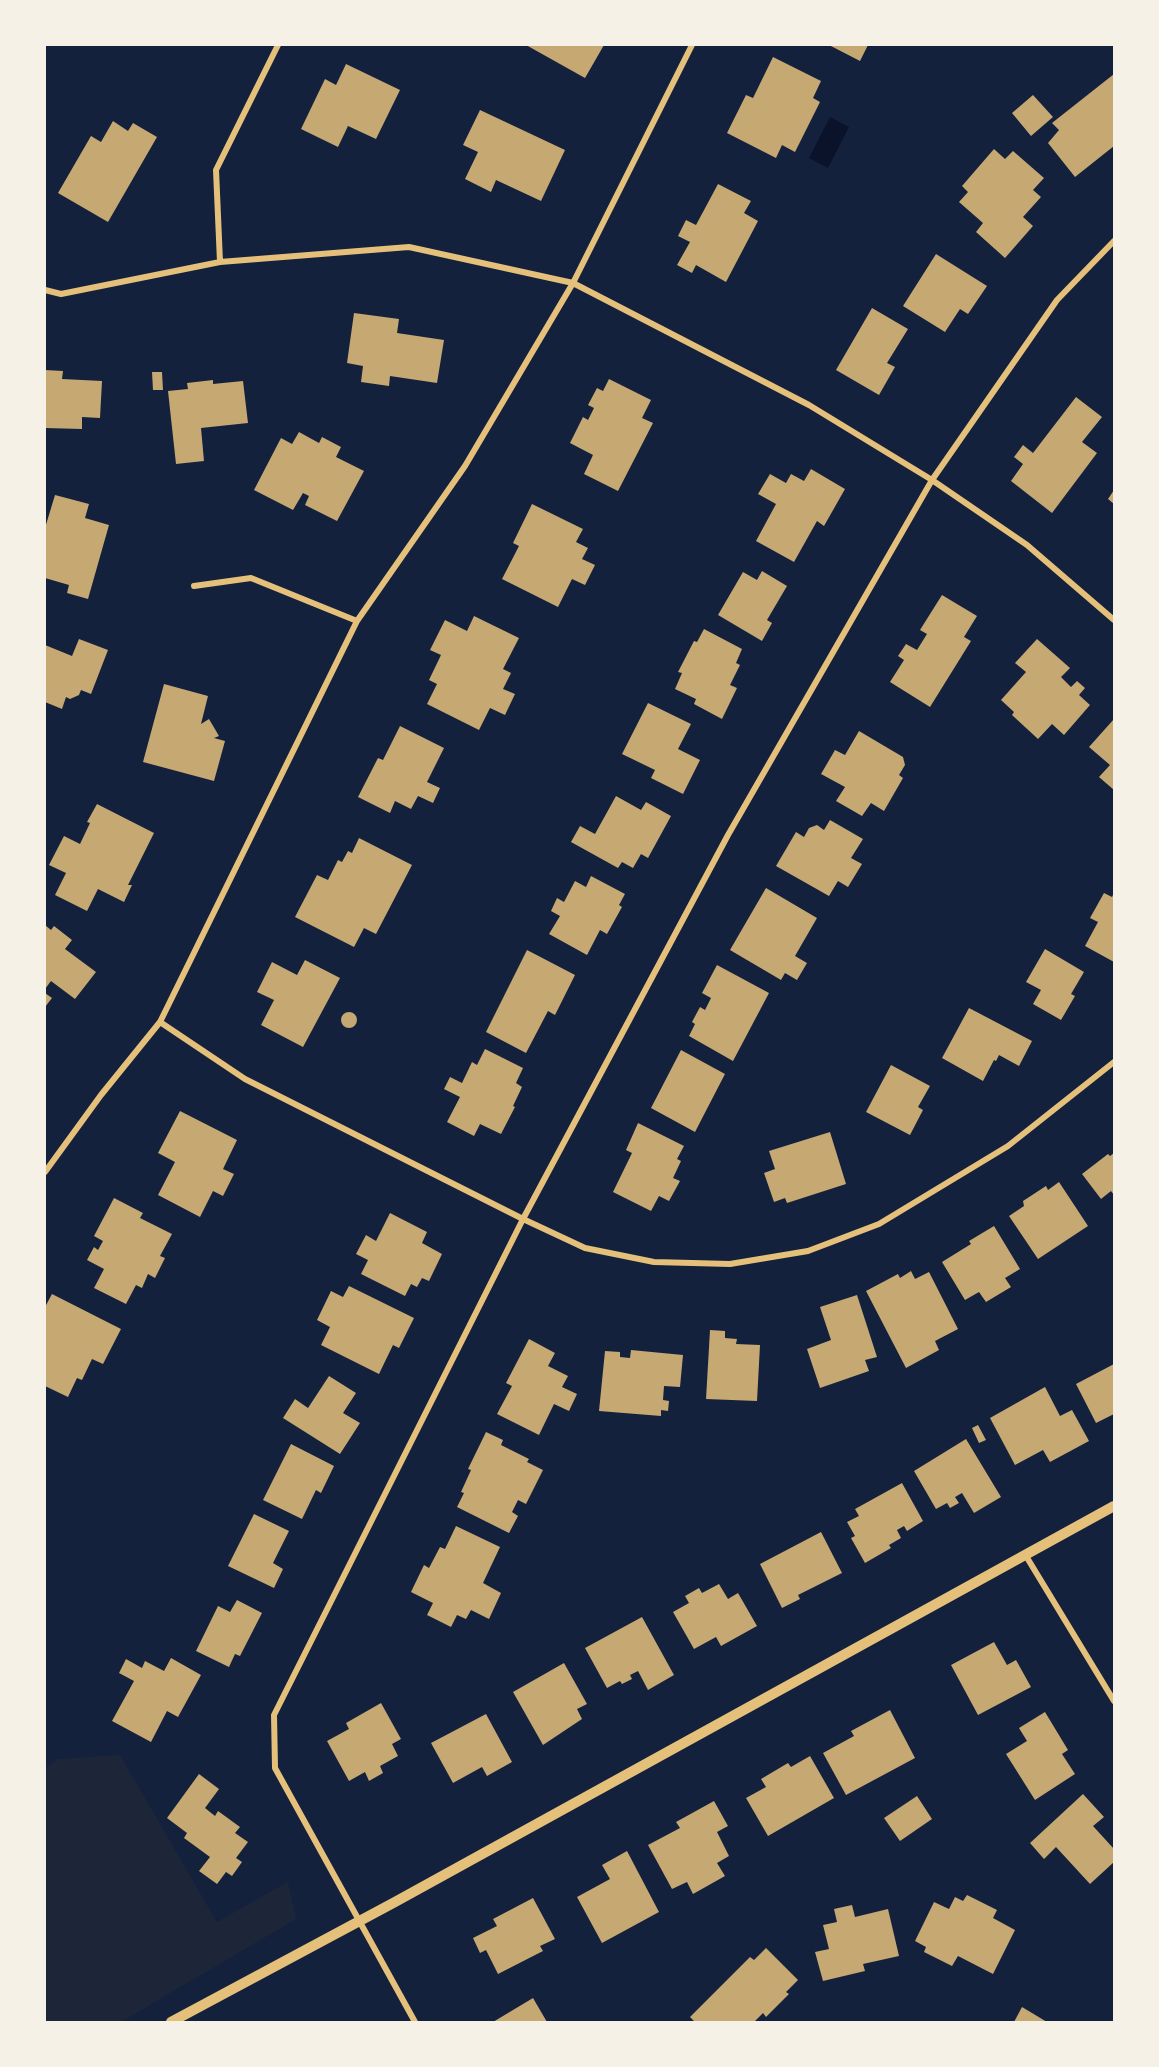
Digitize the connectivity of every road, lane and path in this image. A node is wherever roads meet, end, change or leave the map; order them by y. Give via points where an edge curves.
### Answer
1 (278, 45) edge
2 (692, 45) edge
3 (1114, 241) edge
4 (220, 262) junction
5 (573, 284) junction
6 (45, 290) edge
7 (932, 480) junction
8 (194, 586) dead end
9 (1114, 620) edge
10 (357, 621) junction
11 (160, 1022) junction
12 (1114, 1062) edge
13 (45, 1172) edge
14 (523, 1219) junction
15 (1114, 1506) edge
16 (1026, 1556) junction
17 (1114, 1701) edge
18 (361, 1921) junction
19 (171, 2022) edge
20 (415, 2022) edge

1 - 4 street via 216,170
2 - 5 street
3 - 7 street via 1057,300
4 - 5 street via 409,248
4 - 6 street via 61,294
5 - 7 street via 809,405
5 - 10 street via 465,466
7 - 9 street via 1027,545
7 - 14 street via 728,835
8 - 10 street via 251,578
10 - 11 street
11 - 13 street
11 - 14 street via 245,1079
12 - 14 street via 1008,1146 879,1224 808,1251 730,1264 654,1262 585,1248
14 - 18 street via 274,1714 275,1768
15 - 16 street
16 - 17 street
16 - 18 street
18 - 19 street
18 - 20 street

